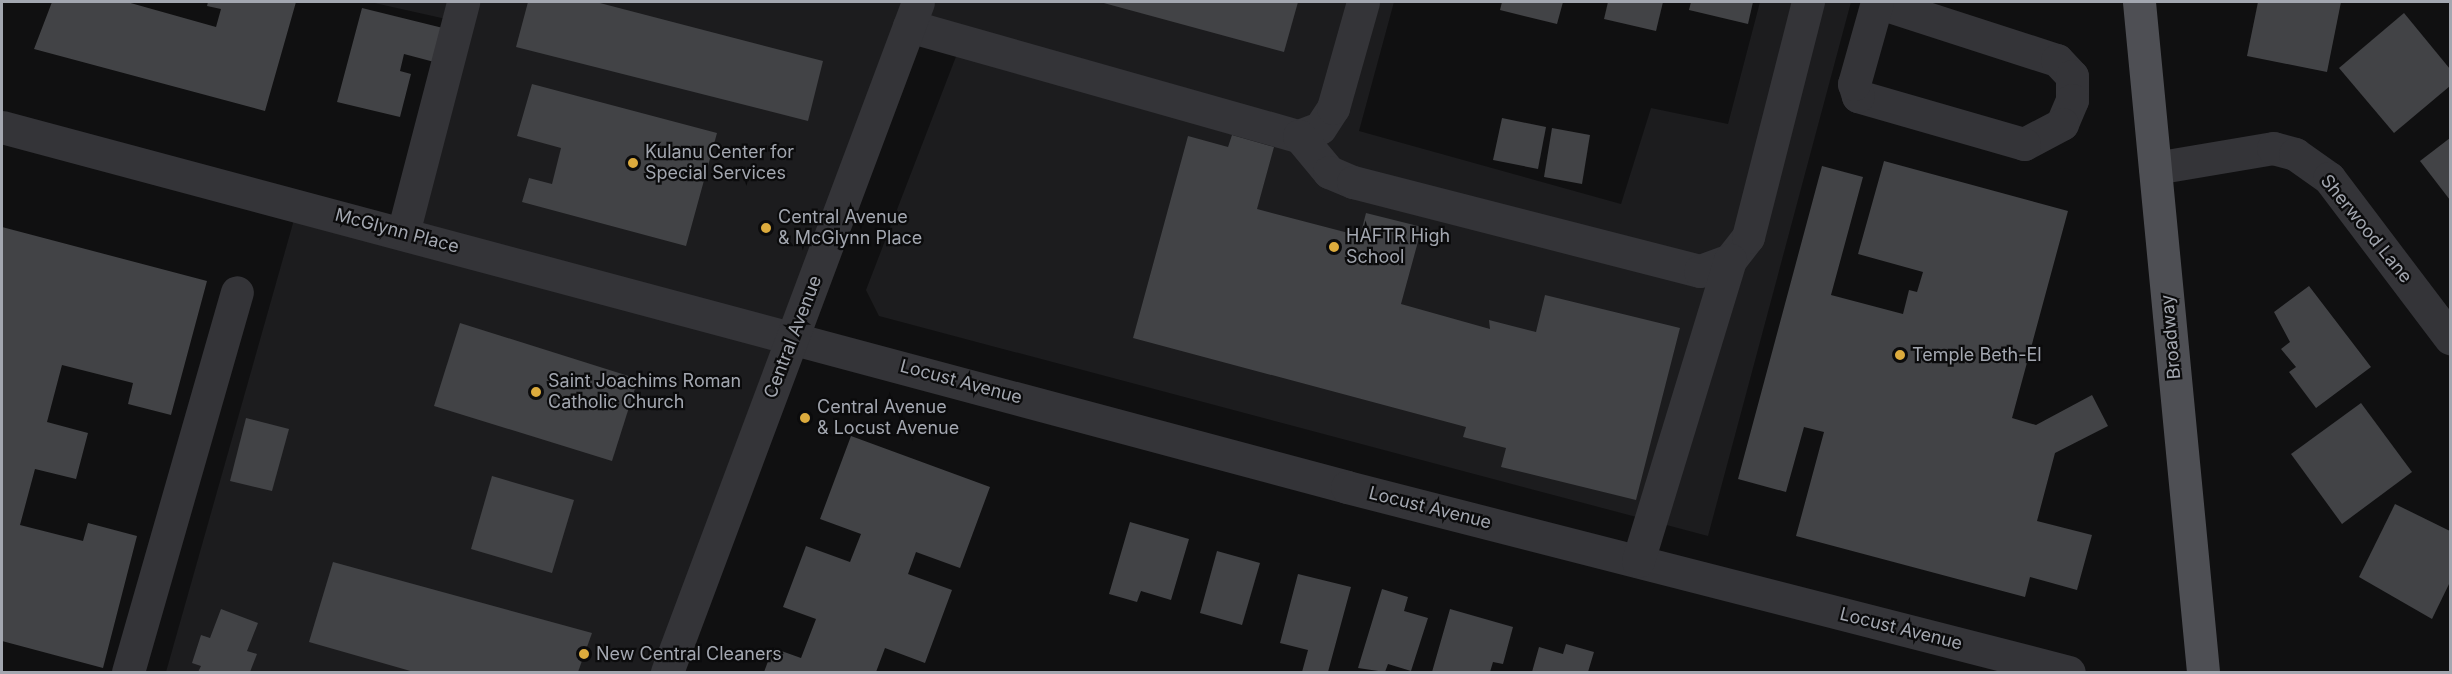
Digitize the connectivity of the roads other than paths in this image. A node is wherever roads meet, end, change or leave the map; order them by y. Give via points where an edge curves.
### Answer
1 (463, 2) edge
2 (1362, 2) edge
3 (1808, 2) edge
4 (1877, 2) edge
5 (2139, 2) edge
6 (914, 14) edge
7 (2, 127) edge
8 (1299, 136) junction
9 (2155, 168) junction
10 (404, 233) junction
11 (1730, 260) junction
12 (237, 292) dead end
13 (793, 336) junction
14 (2451, 338) edge
15 (1638, 561) junction
16 (128, 672) edge
17 (667, 672) edge
18 (2069, 672) edge
19 (2203, 672) edge

1 - 10 street
2 - 8 street via 1333,108 1320,128
3 - 11 street via 1748,237
4 - 4 street via 1854,84 1858,96 2024,144 2062,124 2072,100 2072,76 2057,60
5 - 9 main road, Broadway
6 - 8 street
6 - 13 street, Central Avenue
7 - 10 street, McGlynn Place
8 - 11 street via 1329,172 1353,182 1700,271
9 - 14 street, Sherwood Lane via 2273,148 2295,154 2329,178
9 - 19 main road, Broadway
10 - 13 street, McGlynn Place
11 - 15 street
12 - 16 street
13 - 15 street, Locust Avenue
13 - 17 street, Central Avenue
15 - 18 street, Locust Avenue

